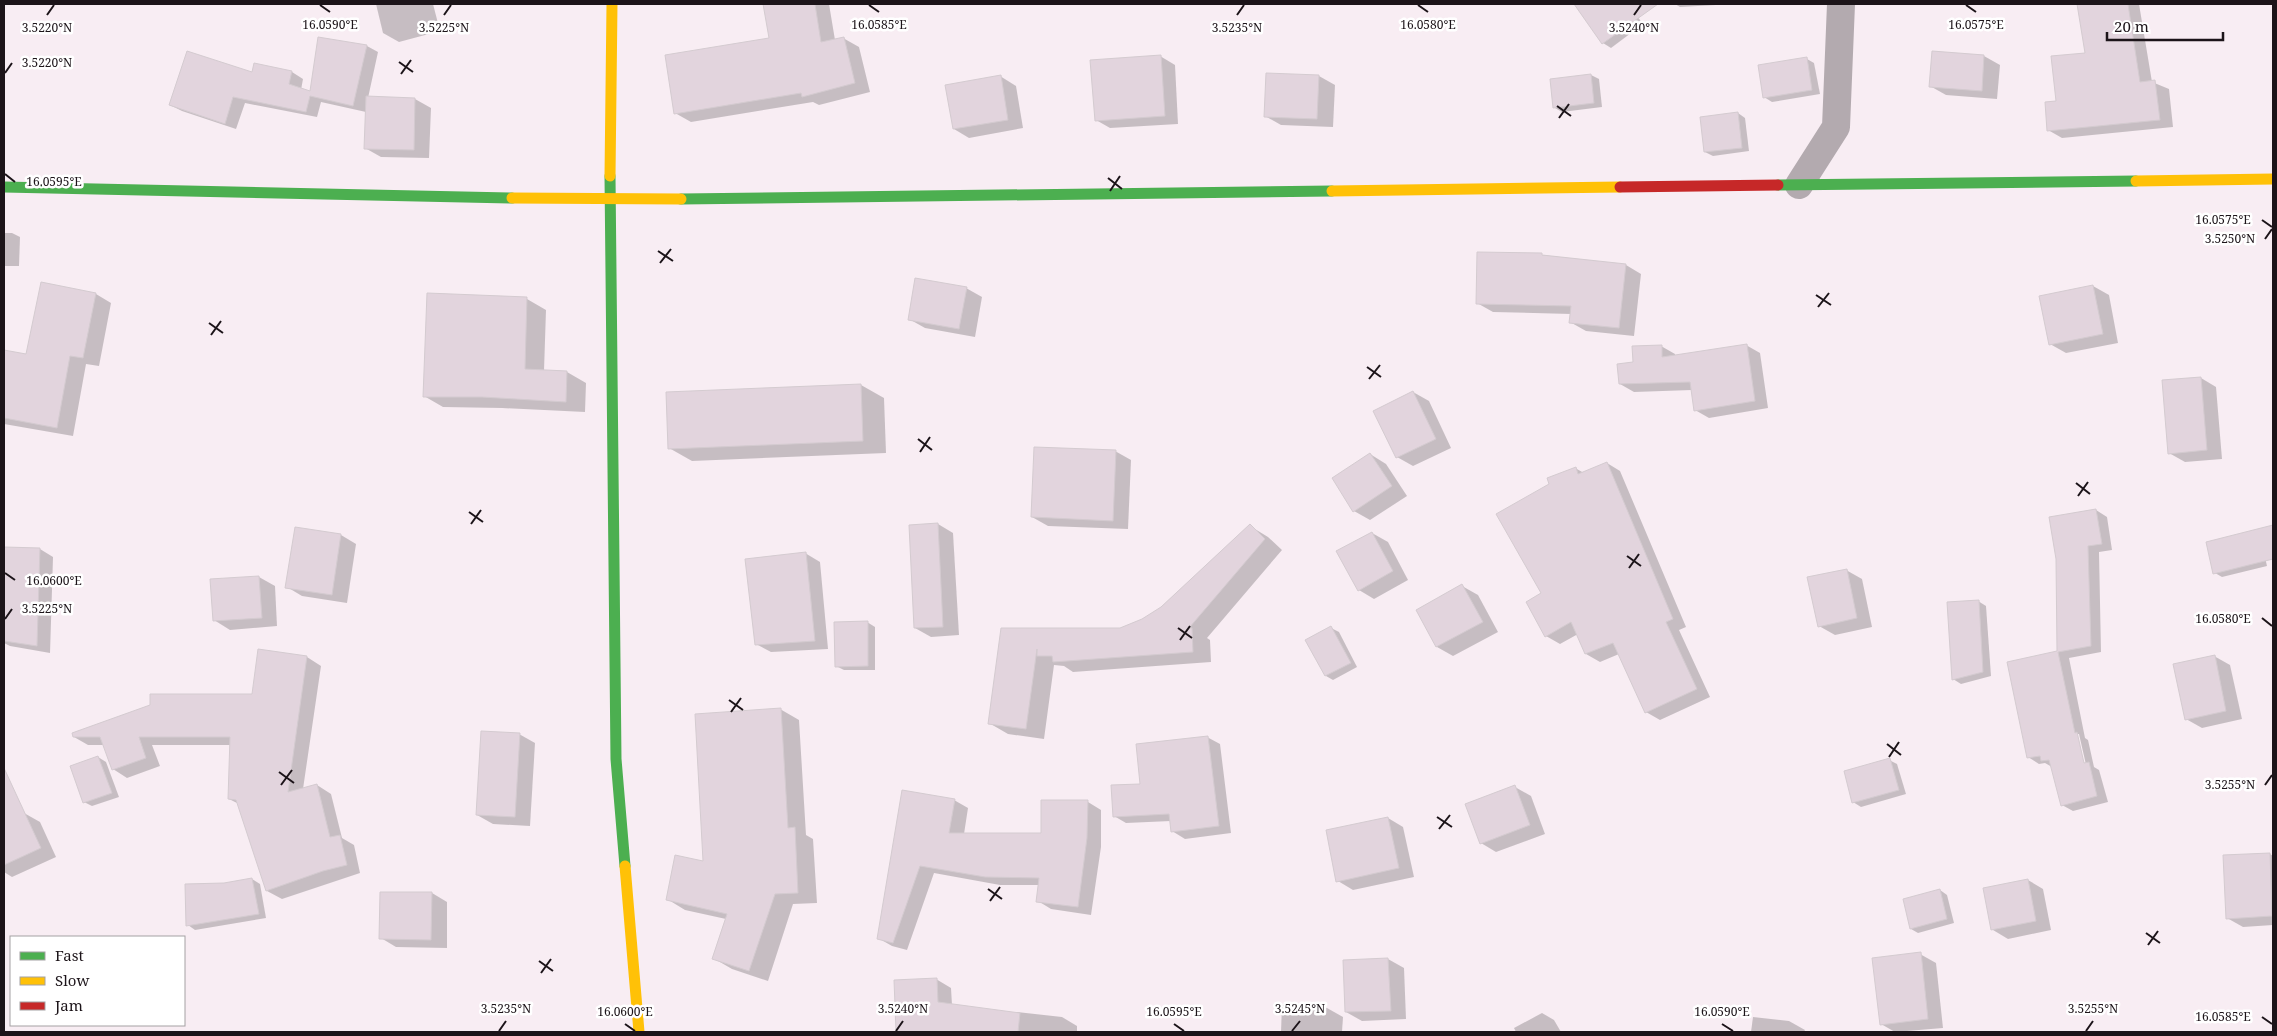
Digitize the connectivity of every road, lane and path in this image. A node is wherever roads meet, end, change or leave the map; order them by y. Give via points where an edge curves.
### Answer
1 (612, 4) edge
2 (1840, 4) edge
3 (2273, 179) edge
4 (1799, 185) junction
5 (4, 187) edge
6 (610, 200) junction
7 (639, 1032) edge

1 - 6 street
2 - 4 street via 1836,127
3 - 4 street
4 - 6 street
5 - 6 street
6 - 7 street via 616,759

